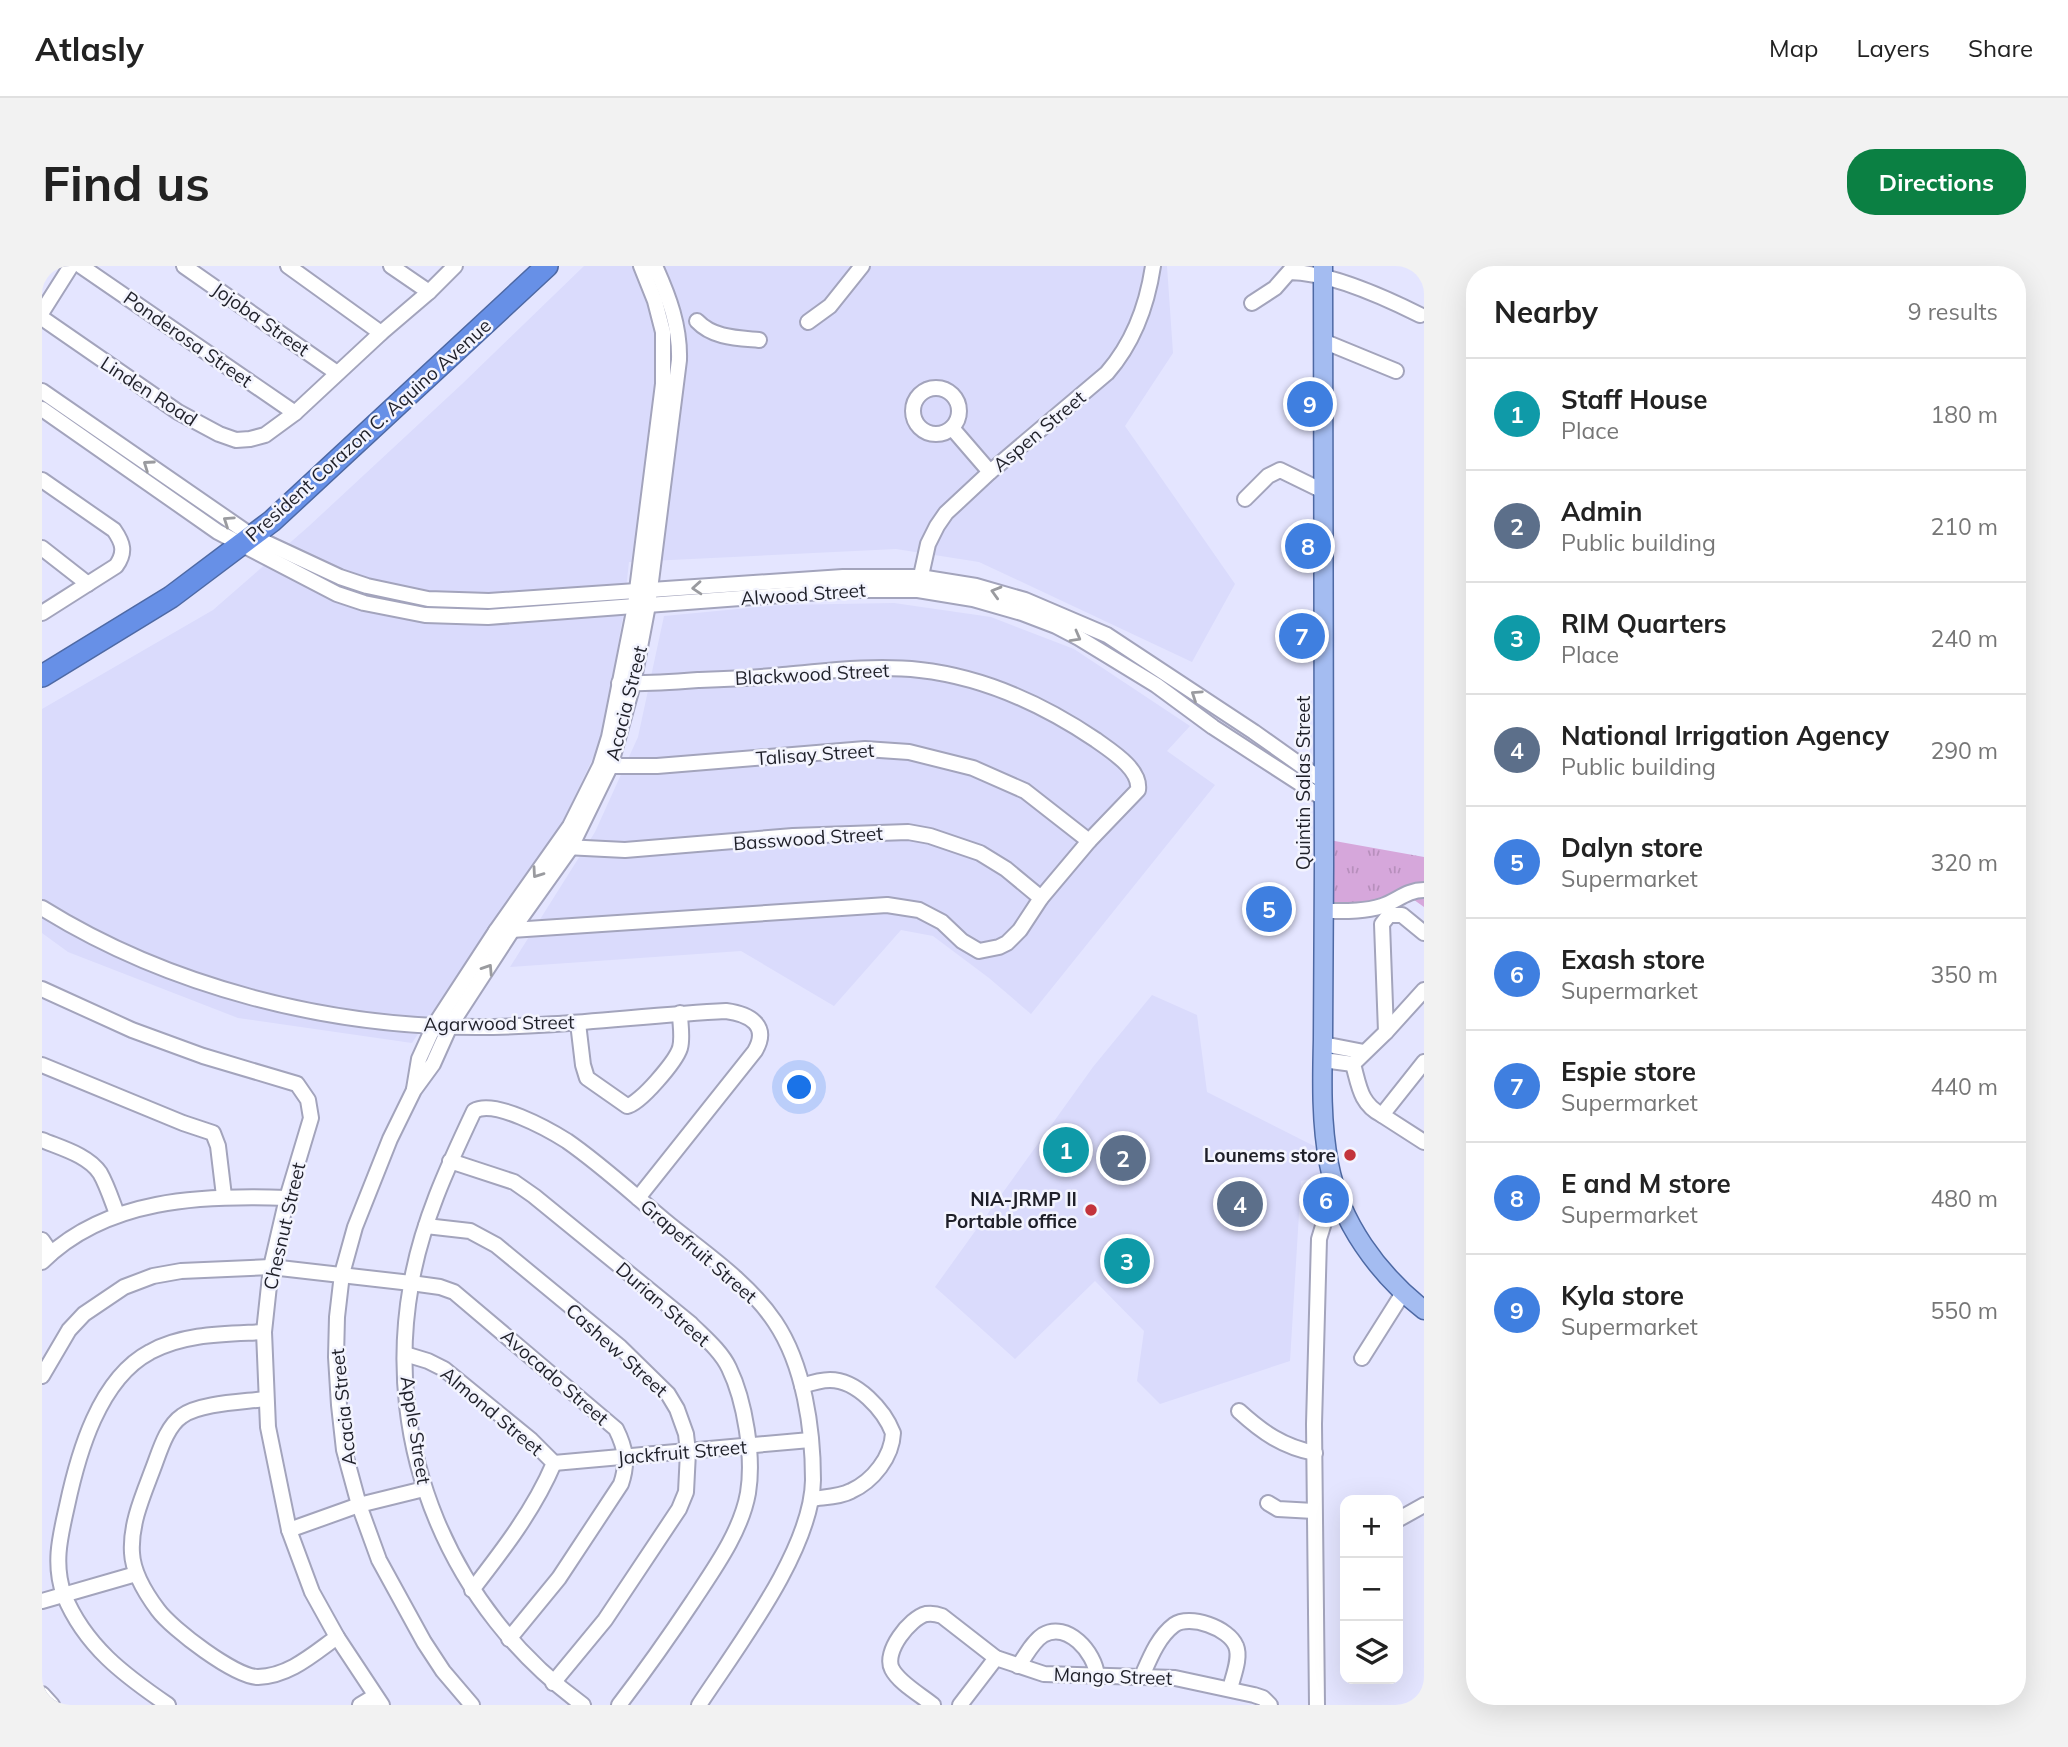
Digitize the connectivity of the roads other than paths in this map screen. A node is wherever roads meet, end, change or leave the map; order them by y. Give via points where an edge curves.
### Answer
1 (71, 266) edge
2 (81, 266) edge
3 (184, 266) edge
4 (288, 266) edge
5 (391, 266) edge
6 (455, 266) edge
7 (547, 266) edge
8 (641, 266) edge
9 (655, 266) edge
10 (862, 266) edge
11 (1153, 266) edge
12 (1285, 269) edge
13 (1323, 271) edge
14 (429, 292) junction
15 (1252, 303) dead end
16 (42, 312) edge
17 (1420, 315) dead end
18 (42, 318) edge
19 (697, 321) dead end
20 (808, 322) dead end
21 (381, 333) junction
22 (759, 340) dead end
23 (1323, 341) junction
24 (1396, 371) dead end
25 (337, 373) junction
26 (42, 391) edge
27 (42, 409) edge
28 (295, 413) junction
29 (951, 428) dead end
30 (990, 472) junction
31 (42, 480) edge
32 (1323, 491) junction
33 (1245, 499) dead end
34 (246, 541) junction
35 (42, 548) edge
36 (919, 583) junction
37 (88, 584) junction
38 (642, 599) junction
39 (43, 611) edge
40 (42, 677) edge
41 (626, 683) junction
42 (1254, 732) junction
43 (1244, 747) junction
44 (605, 767) junction
45 (1324, 790) junction
46 (1090, 841) junction
47 (564, 847) junction
48 (1424, 890) edge
49 (1041, 898) junction
50 (42, 908) edge
51 (1324, 911) junction
52 (513, 929) junction
53 (496, 930) junction
54 (1424, 933) edge
55 (42, 989) edge
56 (1424, 989) edge
57 (680, 1013) junction
58 (578, 1023) junction
59 (434, 1026) junction
60 (450, 1026) junction
61 (1385, 1031) junction
62 (1323, 1052) junction
63 (1364, 1052) junction
64 (1424, 1062) edge
65 (1353, 1064) junction
66 (42, 1065) edge
67 (414, 1090) junction
68 (474, 1111) joint
69 (1382, 1115) junction
70 (42, 1140) edge
71 (1423, 1140) edge
72 (450, 1161) junction
73 (224, 1196) junction
74 (1339, 1197) junction
75 (287, 1198) junction
76 (638, 1198) junction
77 (117, 1214) junction
78 (426, 1226) junction
79 (42, 1240) edge
80 (47, 1257) edge
81 (271, 1267) junction
82 (342, 1274) junction
83 (411, 1283) junction
84 (1403, 1293) junction
85 (1424, 1310) edge
86 (264, 1332) junction
87 (405, 1354) junction
88 (1362, 1358) dead end
89 (42, 1376) edge
90 (802, 1386) junction
91 (265, 1399) junction
92 (1239, 1411) dead end
93 (810, 1440) junction
94 (749, 1446) junction
95 (688, 1452) junction
96 (1315, 1453) junction
97 (626, 1457) junction
98 (554, 1463) junction
99 (424, 1489) junction
100 (812, 1499) junction
101 (1268, 1503) dead end
102 (359, 1505) junction
103 (1424, 1505) edge
104 (1314, 1511) junction
105 (1403, 1517) edge
106 (289, 1530) junction
107 (136, 1574) junction
108 (472, 1590) junction
109 (64, 1593) junction
110 (42, 1601) edge
111 (337, 1637) junction
112 (509, 1639) junction
113 (996, 1658) junction
114 (1018, 1667) junction
115 (1097, 1676) junction
116 (1142, 1676) junction
117 (553, 1683) junction
118 (1230, 1689) junction
119 (42, 1695) edge
120 (378, 1700) edge
121 (467, 1704) edge
122 (52, 1705) edge
123 (168, 1705) edge
124 (360, 1705) edge
125 (583, 1705) edge
126 (619, 1705) edge
127 (699, 1705) edge
128 (933, 1705) edge
129 (960, 1705) edge
130 (1270, 1705) edge
131 (1317, 1705) edge

1 - 16 street
2 - 28 street, Ponderosa Street
3 - 25 street, Jojoba Street
4 - 21 street
5 - 14 street
6 - 14 street
7 - 34 highway, President Corazon C. Aquino Avenue
8 - 38 street, Acacia Street via 657,310 664,349
9 - 38 street, Acacia Street via 674,312 680,352
10 - 20 street via 830,306
11 - 30 street, Aspen Street via 1136,330 1124,354
12 - 13 street
12 - 15 street via 1275,288
13 - 17 street
13 - 23 main road, Quintin Salas Street
14 - 21 street
18 - 28 street, Linden Road via 178,412 219,434 236,440 265,435
19 - 22 street via 715,334
21 - 25 street
23 - 24 street
23 - 32 main road, Quintin Salas Street
25 - 28 street
34 -> 26 street
27 - 34 street
29 - 30 street
30 - 36 street, Aspen Street via 937,526
31 - 37 street via 114,530 121,540 122,558
32 - 33 street via 1280,470
32 - 45 main road, Quintin Salas Street
34 - 38 street, Alwood Street via 337,594 425,615 488,617
34 - 40 highway, President Corazon C. Aquino Avenue via 172,597
35 - 37 street
36 - 38 street, Alwood Street
42 -> 36 street, Alwood Street via 1107,635 1025,600 976,586
36 -> 43 street, Alwood Street via 1056,626 1156,685
37 - 39 street
38 - 41 street, Acacia Street
41 - 44 street, Acacia Street
41 - 46 street, Blackwood Street via 873,668 951,675 1002,690 1069,722 1134,773 1139,783 1134,796
42 - 43 street
42 - 45 street, Alwood Street
43 - 45 street, Alwood Street
44 - 46 street, Talisay Street via 865,749 909,752 973,768 1025,791
44 - 47 street, Acacia Street via 570,826
45 - 51 main road, Quintin Salas Street
46 - 49 street
47 - 49 street, Basswood Street via 625,850 908,832 980,853
47 - 52 street, Acacia Street
47 -> 53 street, Acacia Street
48 - 51 street via 1412,890 1383,906 1362,911
49 - 52 street via 1007,943 987,951 970,947 942,922 919,910 887,905
50 - 59 street, Agarwood Street via 107,945 217,987 323,1013
51 - 62 main road, Quintin Salas Street
52 - 53 street
60 -> 52 street, Acacia Street
53 - 59 street, Acacia Street
54 - 61 street via 1402,915 1389,915 1382,924
55 - 75 street, Chesnut Street via 132,1030 297,1084 308,1100 311,1118
56 - 61 street
57 - 58 street, Agarwood Street
57 - 58 street via 677,1055 632,1106 621,1104 587,1078
57 - 76 street, Agarwood Street via 745,1015 758,1028 760,1041
58 - 60 street, Agarwood Street
59 - 60 street, Agarwood Street
59 - 67 street, Acacia Street via 419,1059
60 - 67 street, Acacia Street via 433,1064
61 - 63 street
62 - 63 street
62 - 65 street
62 - 74 main road, Quintin Salas Street via 1329,1165
63 - 65 street
64 - 69 street
65 - 69 street via 1366,1105
66 - 73 street via 213,1133
67 - 82 street, Acacia Street via 359,1215
68 - 72 street, Apple Street
68 - 76 street, Grapefruit Street via 499,1109 547,1130
69 - 71 street
70 - 77 street via 93,1165
72 - 78 street, Apple Street
72 - 94 street, Durian Street via 514,1182 705,1338 729,1368 743,1407
73 - 75 street
73 - 77 street
74 - 84 main road, Quintin Salas Street via 1368,1254
74 - 96 street via 1319,1238
75 - 81 street, Chesnut Street
76 - 90 street, Grapefruit Street via 747,1288 780,1330
77 - 80 street via 76,1235
78 - 83 street, Apple Street
78 - 95 street, Cashew Street via 470,1231 496,1245 620,1347 673,1400
79 - 80 street
81 - 82 street, Avocado Street
81 - 86 street, Chesnut Street
81 - 89 street, Avocado Street via 181,1271 124,1287 69,1330
82 - 83 street, Avocado Street
82 - 102 street, Acacia Street via 336,1357 344,1450
83 - 87 street, Apple Street
83 - 97 street, Avocado Street via 454,1292 615,1429
84 - 85 main road, Quintin Salas Street
84 - 88 street
86 - 91 street, Chesnut Street
86 - 109 street via 175,1342 150,1352 117,1382 88,1431 76,1465 58,1545
87 - 98 street, Almond Street via 444,1369
87 - 99 street, Apple Street via 410,1417
90 - 93 street, Grapefruit Street
90 - 100 street via 844,1382 874,1404 893,1433 889,1455 869,1478 851,1491
91 - 106 street, Chesnut Street
91 - 107 street via 198,1409 173,1424 135,1524 132,1553
92 - 96 street via 1271,1438
93 - 94 street, Jackfruit Street
93 - 100 street, Grapefruit Street
94 - 95 street, Jackfruit Street
94 - 126 street, Durian Street via 748,1493 725,1550
95 - 97 street, Jackfruit Street
95 - 117 street, Cashew Street via 686,1492 679,1509 606,1620
96 - 104 street
97 - 98 street, Jackfruit Street
97 - 112 street via 621,1484 559,1578
98 - 108 street, Almond Street via 509,1544
99 - 102 street
99 - 108 street, Apple Street via 446,1545
100 - 127 street, Grapefruit Street via 794,1550 764,1605
101 - 104 street
102 - 106 street
102 - 121 street, Acacia Street via 398,1596
103 - 105 street
104 - 131 street
106 - 111 street, Chesnut Street via 312,1592
107 - 109 street
107 - 111 street via 159,1612 223,1663 247,1676 283,1674
108 - 112 street, Apple Street
109 - 110 street
109 - 123 street via 96,1649
111 - 120 street, Chesnut Street
112 - 117 street, Apple Street
113 - 114 street, Mango Street
113 - 128 street, Mango Street via 942,1616 919,1617 891,1649 890,1663 898,1677
113 - 129 street
114 - 115 street, Mango Street via 1044,1674
114 - 115 street via 1034,1643 1056,1631 1086,1648 1094,1658
115 - 116 street, Mango Street
116 - 118 street, Mango Street
116 - 118 street via 1172,1626 1191,1620 1211,1626 1233,1641 1237,1660
117 - 125 street, Apple Street
118 - 130 street, Mango Street via 1264,1698
119 - 122 street
120 - 124 street

